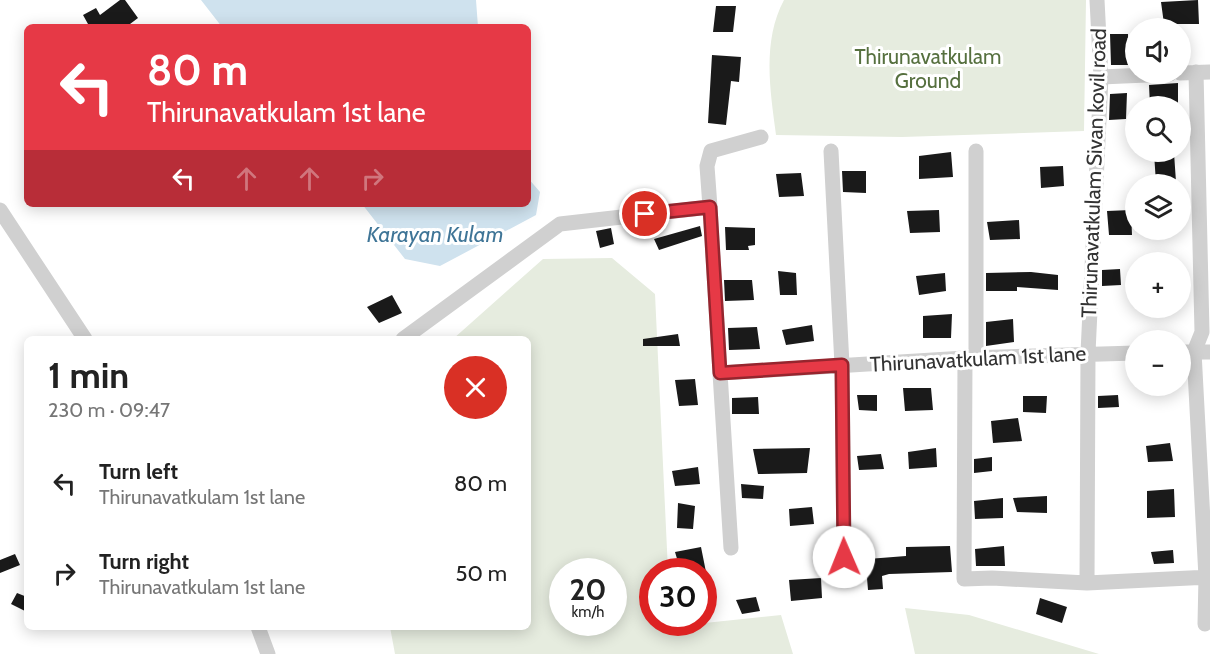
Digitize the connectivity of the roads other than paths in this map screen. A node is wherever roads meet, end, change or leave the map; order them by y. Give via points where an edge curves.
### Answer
1 (1098, 0) edge
2 (1195, 72) edge
3 (1125, 75) edge
4 (1101, 76) junction
5 (761, 137) dead end
6 (831, 151) dead end
7 (976, 151) dead end
8 (710, 207) junction
9 (0, 210) edge
10 (83, 336) edge
11 (407, 336) edge
12 (1191, 347) edge
13 (1125, 352) edge
14 (1191, 352) edge
15 (1210, 352) edge
16 (1088, 353) junction
17 (971, 357) junction
18 (842, 365) junction
19 (720, 373) junction
20 (1191, 395) edge
21 (731, 548) dead end
22 (844, 557) dead end
23 (1208, 577) edge
24 (1087, 583) junction
25 (1205, 624) dead end
26 (259, 630) edge
27 (268, 654) edge

1 - 4 street, Thirunavatkulam Sivan kovil road
2 - 12 street via 1202,332
3 - 4 street
4 - 16 street, Thirunavatkulam Sivan kovil road
5 - 8 street via 711,152 707,166
6 - 18 street
7 - 17 street
8 - 11 street via 560,224
8 - 19 street
9 - 10 street
13 - 16 street, Thirunavatkulam 1st lane
14 - 15 street
16 - 17 street, Thirunavatkulam 1st lane
16 - 24 street, Thirunavatkulam Sivan kovil road
17 - 18 street, Thirunavatkulam 1st lane
17 - 24 street via 964,579
18 - 19 street, Thirunavatkulam 1st lane
18 - 22 street
19 - 21 street
20 - 23 street
23 - 24 street
23 - 25 street
26 - 27 street

